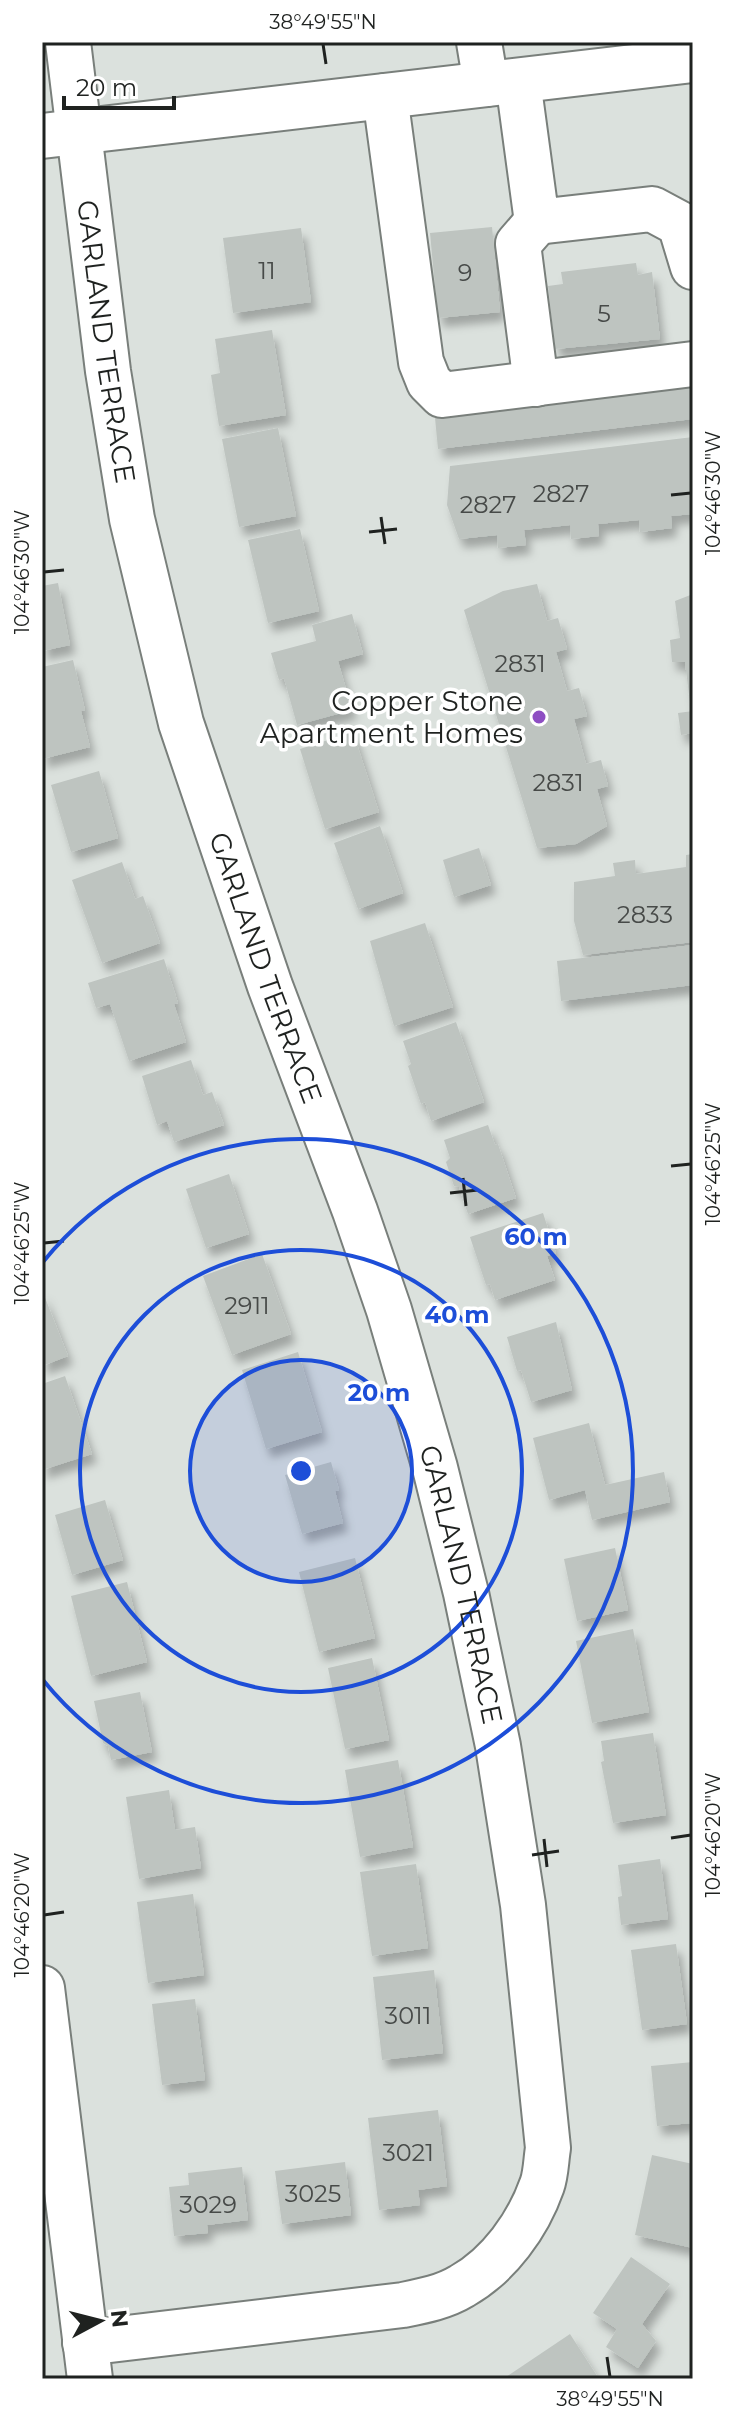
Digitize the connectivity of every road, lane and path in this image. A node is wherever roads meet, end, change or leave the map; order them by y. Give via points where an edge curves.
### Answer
1 (68, 42) edge
2 (479, 42) edge
3 (693, 60) edge
4 (502, 82) junction
5 (385, 96) junction
6 (60, 134) edge
7 (537, 222) junction
8 (693, 267) edge
9 (693, 364) edge
10 (536, 384) junction
11 (42, 1988) edge
12 (87, 2361) edge

1 - 6 street, GARLAND TERRACE
2 - 4 street
3 - 4 street
4 - 5 street
4 - 7 street
5 - 6 street
5 - 10 street via 421,362 429,382 442,395
6 - 12 street, GARLAND TERRACE via 132,519 181,723 389,1310 466,1593 523,1905 548,2148 543,2183 526,2218 508,2246 461,2287 403,2305
7 - 8 street via 652,209 680,224
7 - 10 street via 518,244
9 - 10 street
11 - 12 street

